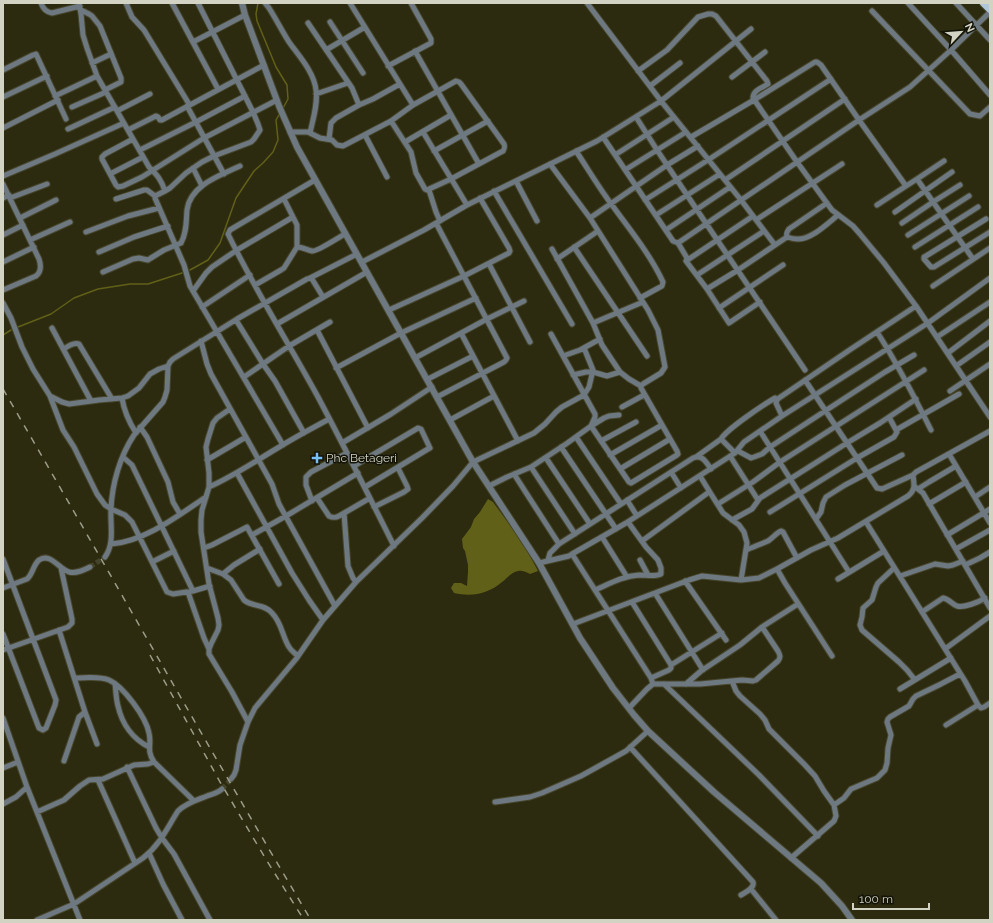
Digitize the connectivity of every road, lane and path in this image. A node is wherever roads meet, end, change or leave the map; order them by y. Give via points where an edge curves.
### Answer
1 (41, 3) edge
2 (126, 3) edge
3 (172, 3) edge
4 (198, 3) edge
5 (242, 3) edge
6 (265, 3) edge
7 (350, 3) edge
8 (411, 3) edge
9 (587, 3) edge
10 (908, 3) edge
11 (956, 3) edge
12 (984, 3) edge
13 (80, 6) edge
14 (872, 11) dead end
15 (990, 11) edge
16 (245, 15) junction
17 (330, 22) dead end
18 (308, 23) dead end
19 (977, 25) junction
20 (365, 27) junction
21 (751, 29) dead end
22 (212, 32) junction
23 (342, 40) junction
24 (990, 40) edge
25 (193, 42) junction
26 (736, 42) junction
27 (326, 50) junction
28 (951, 50) junction
29 (415, 52) junction
30 (765, 52) dead end
31 (111, 54) junction
32 (752, 62) junction
33 (92, 63) junction
34 (680, 63) dead end
35 (264, 65) junction
36 (388, 66) junction
37 (3, 70) edge
38 (929, 70) junction
39 (638, 71) junction
40 (363, 73) dead end
41 (47, 76) junction
42 (97, 76) junction
43 (732, 77) dead end
44 (237, 79) junction
45 (831, 79) junction
46 (348, 83) junction
47 (400, 84) junction
48 (650, 86) junction
49 (218, 89) junction
50 (106, 91) junction
51 (438, 91) junction
52 (150, 94) dead end
53 (316, 94) junction
54 (990, 95) edge
55 (245, 96) junction
56 (3, 97) edge
57 (57, 98) junction
58 (845, 99) junction
59 (754, 100) junction
60 (661, 101) junction
61 (278, 102) junction
62 (360, 105) junction
63 (413, 105) junction
64 (187, 106) junction
65 (72, 107) dead end
66 (990, 107) edge
67 (116, 109) junction
68 (253, 112) junction
69 (451, 115) junction
70 (636, 117) junction
71 (674, 117) junction
72 (66, 119) dead end
73 (859, 120) junction
74 (392, 121) junction
75 (488, 121) junction
76 (768, 121) junction
77 (196, 122) junction
78 (124, 123) junction
79 (3, 128) edge
80 (68, 129) dead end
81 (128, 130) junction
82 (290, 132) junction
83 (423, 132) junction
84 (686, 132) junction
85 (310, 133) junction
86 (365, 135) junction
87 (462, 135) junction
88 (647, 135) junction
89 (604, 137) junction
90 (691, 137) junction
91 (204, 138) junction
92 (329, 139) junction
93 (134, 140) junction
94 (405, 142) junction
95 (782, 142) junction
96 (698, 146) junction
97 (140, 150) junction
98 (657, 150) junction
99 (434, 151) junction
100 (576, 151) junction
101 (615, 155) junction
102 (214, 156) junction
103 (143, 157) junction
104 (708, 160) junction
105 (944, 161) dead end
106 (797, 162) junction
107 (479, 164) junction
108 (550, 164) junction
109 (842, 164) dead end
110 (667, 165) junction
111 (240, 166) dead end
112 (193, 168) junction
113 (152, 170) junction
114 (626, 170) junction
115 (952, 172) dead end
116 (110, 174) junction
117 (224, 174) junction
118 (720, 174) junction
119 (3, 176) edge
120 (387, 177) dead end
121 (451, 179) junction
122 (917, 179) junction
123 (315, 180) junction
124 (516, 180) junction
125 (677, 180) junction
126 (725, 180) junction
127 (3, 184) edge
128 (47, 184) dead end
129 (812, 184) junction
130 (960, 184) dead end
131 (202, 186) junction
132 (636, 186) junction
133 (906, 186) junction
134 (730, 187) junction
135 (165, 190) junction
136 (429, 190) junction
137 (494, 191) junction
138 (925, 191) junction
139 (687, 195) junction
140 (155, 196) junction
141 (969, 196) dead end
142 (10, 197) junction
143 (3, 198) edge
144 (480, 198) junction
145 (116, 199) dead end
146 (284, 199) junction
147 (56, 200) dead end
148 (645, 200) junction
149 (741, 200) junction
150 (933, 202) junction
151 (826, 203) junction
152 (611, 204) junction
153 (467, 205) junction
154 (876, 205) dead end
155 (978, 207) dead end
156 (160, 208) junction
157 (697, 210) junction
158 (895, 212) dead end
159 (941, 214) junction
160 (656, 215) junction
161 (838, 215) junction
162 (293, 217) junction
163 (20, 218) junction
164 (590, 218) junction
165 (754, 218) junction
166 (986, 219) dead end
167 (537, 221) dead end
168 (70, 222) dead end
169 (438, 222) junction
170 (902, 223) dead end
171 (707, 224) junction
172 (23, 225) junction
173 (949, 225) junction
174 (168, 226) junction
175 (666, 230) junction
176 (598, 231) junction
177 (764, 231) junction
178 (86, 232) dead end
179 (990, 232) edge
180 (346, 234) junction
181 (3, 235) edge
182 (908, 235) dead end
183 (957, 236) junction
184 (787, 237) junction
185 (30, 240) junction
186 (718, 240) junction
187 (678, 243) junction
188 (176, 245) junction
189 (775, 246) junction
190 (34, 247) junction
191 (297, 247) junction
192 (574, 247) junction
193 (915, 247) dead end
194 (965, 248) junction
195 (990, 248) edge
196 (552, 249) dead end
197 (237, 250) junction
198 (99, 252) dead end
199 (357, 254) junction
200 (728, 255) junction
201 (557, 258) junction
202 (973, 259) junction
203 (686, 261) junction
204 (3, 262) edge
205 (362, 262) junction
206 (489, 264) junction
207 (783, 265) dead end
208 (738, 270) junction
209 (103, 272) dead end
210 (367, 272) junction
211 (250, 275) junction
212 (697, 275) junction
213 (464, 276) junction
214 (990, 278) edge
215 (308, 279) junction
216 (255, 285) junction
217 (933, 286) dead end
218 (750, 287) junction
219 (707, 289) junction
220 (3, 290) edge
221 (193, 291) junction
222 (323, 297) junction
223 (476, 298) junction
224 (642, 300) junction
225 (524, 301) dead end
226 (760, 302) junction
227 (990, 302) edge
228 (3, 303) edge
229 (265, 303) junction
230 (914, 304) junction
231 (202, 306) junction
232 (511, 307) junction
233 (719, 308) junction
234 (389, 310) junction
235 (618, 312) junction
236 (487, 319) junction
237 (236, 320) junction
238 (990, 321) edge
239 (330, 322) dead end
240 (593, 323) junction
241 (928, 323) junction
242 (276, 324) junction
243 (572, 324) dead end
244 (52, 328) dead end
245 (316, 330) junction
246 (217, 332) junction
247 (401, 332) junction
248 (877, 332) junction
249 (461, 333) junction
250 (551, 334) dead end
251 (937, 337) junction
252 (600, 339) junction
253 (201, 341) junction
254 (530, 342) dead end
255 (990, 342) edge
256 (289, 346) junction
257 (584, 348) junction
258 (64, 349) junction
259 (888, 349) junction
260 (948, 353) junction
261 (914, 355) dead end
262 (473, 356) junction
263 (563, 356) junction
264 (647, 356) dead end
265 (415, 358) junction
266 (263, 364) junction
267 (990, 364) edge
268 (897, 365) junction
269 (168, 366) junction
270 (956, 366) junction
271 (336, 368) junction
272 (805, 370) dead end
273 (924, 370) dead end
274 (593, 372) junction
275 (620, 372) junction
276 (482, 373) junction
277 (573, 375) junction
278 (244, 377) junction
279 (428, 379) junction
280 (805, 380) junction
281 (966, 380) junction
282 (906, 381) junction
283 (641, 386) junction
284 (432, 387) junction
285 (950, 391) dead end
286 (959, 394) dead end
287 (584, 395) junction
288 (644, 395) junction
289 (815, 395) junction
290 (50, 396) junction
291 (494, 396) junction
292 (437, 397) junction
293 (122, 398) junction
294 (775, 398) dead end
295 (112, 399) junction
296 (916, 399) junction
297 (91, 401) junction
298 (622, 407) dead end
299 (230, 408) junction
300 (825, 411) junction
301 (923, 414) junction
302 (619, 415) dead end
303 (782, 416) junction
304 (889, 417) junction
305 (990, 417) edge
306 (329, 419) junction
307 (450, 420) junction
308 (636, 422) dead end
309 (661, 423) junction
310 (592, 424) junction
311 (836, 427) junction
312 (140, 428) junction
313 (368, 428) junction
314 (896, 430) junction
315 (931, 430) dead end
316 (760, 431) junction
317 (990, 431) edge
318 (136, 433) junction
319 (304, 433) junction
320 (246, 437) junction
321 (576, 437) junction
322 (670, 439) junction
323 (721, 439) junction
324 (518, 441) junction
325 (601, 441) junction
326 (342, 443) junction
327 (847, 443) junction
328 (282, 445) junction
329 (561, 447) junction
330 (770, 447) junction
331 (347, 453) junction
332 (734, 453) junction
333 (948, 454) junction
334 (610, 455) junction
335 (902, 455) dead end
336 (123, 457) junction
337 (696, 457) junction
338 (546, 458) junction
339 (857, 458) junction
340 (207, 460) junction
341 (259, 460) junction
342 (473, 462) junction
343 (780, 462) junction
344 (354, 466) junction
345 (956, 466) junction
346 (531, 467) junction
347 (398, 468) junction
348 (620, 469) junction
349 (711, 469) junction
350 (671, 472) junction
351 (237, 473) junction
352 (358, 473) junction
353 (867, 473) junction
354 (514, 474) junction
355 (913, 475) junction
356 (700, 476) junction
357 (790, 478) junction
358 (966, 482) junction
359 (748, 485) junction
360 (489, 486) junction
361 (209, 487) junction
362 (365, 487) junction
363 (990, 487) edge
364 (681, 488) junction
365 (916, 488) junction
366 (709, 492) junction
367 (800, 494) junction
368 (206, 497) junction
369 (975, 497) junction
370 (370, 498) junction
371 (315, 499) junction
372 (627, 500) junction
373 (758, 500) junction
374 (621, 504) junction
375 (718, 504) junction
376 (929, 504) junction
377 (374, 507) junction
378 (111, 509) junction
379 (990, 509) edge
380 (770, 512) dead end
381 (344, 513) junction
382 (984, 513) junction
383 (180, 514) junction
384 (606, 514) junction
385 (286, 516) junction
386 (637, 516) junction
387 (816, 519) junction
388 (732, 520) junction
389 (628, 522) junction
390 (866, 522) junction
391 (990, 523) edge
392 (590, 524) junction
393 (162, 525) junction
394 (266, 528) junction
395 (616, 529) junction
396 (990, 530) edge
397 (575, 534) junction
398 (252, 535) junction
399 (947, 535) junction
400 (139, 537) junction
401 (602, 537) junction
402 (642, 541) junction
403 (831, 541) junction
404 (111, 544) junction
405 (559, 544) junction
406 (394, 546) junction
407 (204, 548) junction
408 (260, 549) junction
409 (956, 549) junction
410 (746, 550) junction
411 (174, 551) junction
412 (884, 551) junction
413 (990, 552) edge
414 (572, 554) junction
415 (105, 557) tunnel mouth
416 (797, 558) junction
417 (3, 559) edge
418 (548, 560) junction
419 (640, 560) dead end
420 (152, 562) junction
421 (539, 562) junction
422 (964, 563) junction
423 (90, 567) tunnel mouth
424 (61, 568) junction
425 (207, 568) junction
426 (894, 568) junction
427 (777, 569) junction
428 (850, 572) junction
429 (223, 574) junction
430 (648, 575) junction
431 (900, 576) junction
432 (627, 577) junction
433 (838, 579) dead end
434 (742, 580) junction
435 (685, 581) junction
436 (356, 582) junction
437 (12, 584) junction
438 (279, 584) dead end
439 (210, 586) junction
440 (3, 588) edge
441 (595, 590) junction
442 (191, 592) junction
443 (655, 593) junction
444 (985, 598) junction
445 (632, 602) junction
446 (798, 604) junction
447 (335, 606) junction
448 (990, 608) edge
449 (608, 611) junction
450 (922, 612) junction
451 (990, 616) edge
452 (323, 620) junction
453 (573, 624) junction
454 (762, 627) junction
455 (59, 630) junction
456 (722, 633) junction
457 (3, 634) edge
458 (34, 639) junction
459 (726, 640) dead end
460 (9, 648) junction
461 (209, 649) junction
462 (945, 649) junction
463 (3, 650) edge
464 (692, 652) junction
465 (298, 656) junction
466 (832, 656) dead end
467 (951, 658) junction
468 (671, 665) junction
469 (703, 670) junction
470 (960, 674) junction
471 (75, 678) junction
472 (651, 678) junction
473 (915, 680) junction
474 (732, 681) junction
475 (115, 684) junction
476 (653, 684) junction
477 (664, 684) junction
478 (686, 684) junction
479 (900, 689) dead end
480 (990, 703) edge
481 (978, 705) junction
482 (629, 708) junction
483 (85, 712) junction
484 (3, 718) edge
485 (248, 722) junction
486 (946, 725) dead end
487 (648, 731) junction
488 (97, 744) dead end
489 (630, 747) junction
490 (149, 748) junction
491 (64, 761) dead end
492 (18, 762) junction
493 (154, 762) junction
494 (128, 767) junction
495 (3, 768) edge
496 (231, 779) tunnel mouth
497 (98, 780) junction
498 (27, 787) junction
499 (222, 789) tunnel mouth
500 (194, 801) junction
501 (494, 802) dead end
502 (3, 804) edge
503 (834, 805) junction
504 (37, 812) junction
505 (818, 836) junction
506 (162, 838) junction
507 (149, 853) junction
508 (792, 858) junction
509 (135, 863) junction
510 (751, 889) junction
511 (741, 895) dead end
512 (74, 904) junction
513 (37, 920) edge
514 (80, 920) edge
515 (182, 920) edge
516 (210, 920) edge
517 (776, 920) edge
518 (852, 920) edge

1 - 13 street via 44,9 52,13
2 - 64 street via 132,17 144,30 189,104
3 - 25 street
4 - 22 street
5 - 16 street
6 - 53 street via 303,59 315,84
7 - 20 street
8 - 29 street via 432,41
9 - 39 street
10 - 28 street
11 - 19 street
12 - 15 main road
13 - 31 street via 100,26
13 - 33 street via 83,35
14 - 38 street
15 - 19 street
16 - 22 street
16 - 35 street
17 - 23 street
18 - 27 street
19 - 24 street
19 - 28 street
20 - 23 street
20 - 36 street
21 - 26 street
22 - 25 street
22 - 44 street
23 - 27 street
23 - 40 street
25 - 49 street
26 - 32 street
26 - 39 street via 716,16 702,15 695,19 666,50
26 - 60 street
27 - 46 street
28 - 38 street
28 - 54 street
29 - 36 street
29 - 51 street
30 - 32 street
31 - 33 street
31 - 50 street via 122,80
32 - 43 street
32 - 59 street via 768,82 757,90 753,96
33 - 42 street
34 - 48 street
35 - 44 street
35 - 61 street
36 - 47 street
37 - 41 street via 36,54
38 - 66 street via 970,114 980,116
38 - 73 street via 910,87
39 - 48 street
41 - 56 street
41 - 57 street
42 - 50 street
42 - 57 street
44 - 49 street
44 - 55 street
45 - 58 street
45 - 59 street via 820,63 815,62
45 - 76 street
46 - 53 street
46 - 62 street
47 - 62 street
47 - 63 street
48 - 60 street
49 - 64 street
50 - 65 street
50 - 67 street
51 - 63 street
51 - 69 street
51 - 75 street via 456,81 459,82
52 - 67 street
53 - 85 street
55 - 68 street
55 - 77 street
57 - 72 street
57 - 79 street
58 - 73 street
58 - 95 street
59 - 76 street
59 - 90 street
60 - 70 street
60 - 71 street
61 - 68 street
61 - 82 street
62 - 92 street via 333,120
63 - 74 street
64 - 77 street
64 - 81 street via 162,120 156,116
67 - 78 street
67 - 80 street
68 - 91 street
68 - 102 street via 260,130 254,139
69 - 83 street
69 - 87 street
70 - 88 street
70 - 89 street
71 - 84 street
71 - 88 street
73 - 106 street
73 - 133 street
74 - 86 street
74 - 94 street
75 - 87 street
75 - 107 street via 505,149
76 - 95 street
76 - 104 street
77 - 91 street
77 - 97 street
78 - 81 street
78 - 119 street
81 - 93 street
82 - 85 street
82 - 123 street
83 - 94 street
83 - 99 street
84 - 90 street
84 - 98 street
85 - 92 street
86 - 92 street via 343,146
86 - 120 street
87 - 99 street
87 - 107 street
88 - 98 street
88 - 101 street
89 - 100 street
89 - 101 street
90 - 96 street
91 - 102 street
91 - 113 street
93 - 97 street
93 - 116 street via 103,155 102,159
94 - 136 street via 413,157 416,173 425,189
95 - 106 street
95 - 126 street
96 - 104 street
96 - 110 street
97 - 103 street
98 - 110 street
98 - 114 street
99 - 121 street
100 - 108 street
100 - 152 street
101 - 114 street
102 - 112 street
102 - 117 street
103 - 113 street
103 - 116 street
104 - 118 street
104 - 125 street
105 - 122 street
106 - 129 street
106 - 149 street
107 - 121 street
108 - 124 street
108 - 164 street
109 - 129 street
110 - 125 street
110 - 132 street
111 - 117 street
112 - 131 street
112 - 135 street
113 - 116 street via 120,187
113 - 135 street
114 - 132 street
115 - 138 street
117 - 131 street
118 - 126 street
118 - 139 street
121 - 136 street
121 - 153 street
122 - 133 street
122 - 138 street
123 - 146 street
123 - 180 street
124 - 137 street
124 - 167 street
125 - 139 street
125 - 148 street
126 - 134 street
127 - 142 street
128 - 142 street
129 - 151 street
129 - 165 street
130 - 150 street
131 - 188 street via 189,202 182,241
132 - 148 street
132 - 152 street
133 - 154 street
134 - 149 street
134 - 157 street
135 - 140 street
136 - 169 street
137 - 144 street
137 - 243 street
138 - 150 street
138 - 158 street
139 - 157 street
139 - 160 street
140 - 145 street via 144,190
140 - 156 street
141 - 159 street
142 - 143 street
142 - 163 street
144 - 153 street
144 - 206 street via 510,251
146 - 162 street
146 - 197 street via 230,230 228,234
147 - 163 street
148 - 160 street
149 - 165 street
149 - 171 street
150 - 159 street
150 - 170 street
151 - 161 street
151 - 184 street via 790,229
152 - 164 street
152 - 224 street via 656,267 663,282 662,286
153 - 169 street
155 - 173 street
156 - 174 street
156 - 178 street via 128,216
157 - 171 street
157 - 175 street
159 - 173 street
159 - 182 street
160 - 175 street
161 - 184 street via 808,236 797,239
161 - 230 street via 870,244
162 - 191 street via 297,227
162 - 197 street
163 - 172 street
164 - 176 street
165 - 177 street
165 - 186 street
166 - 183 street
168 - 185 street
169 - 205 street
169 - 213 street
171 - 186 street
171 - 187 street
172 - 181 street
172 - 185 street
173 - 183 street
173 - 193 street
174 - 188 street
174 - 198 street
175 - 187 street via 673,241
176 - 192 street
176 - 224 street
177 - 189 street
177 - 200 street
179 - 194 street
180 - 191 street via 316,251
180 - 199 street
183 - 194 street
183 - 194 street via 924,259 932,267
184 - 189 street
185 - 190 street
186 - 200 street
186 - 203 street
187 - 203 street via 687,258
188 - 209 street via 148,260 133,259
188 - 221 street
189 - 208 street
190 - 204 street
190 - 220 street via 41,265 38,274
191 - 216 street via 281,270
192 - 201 street
192 - 235 street
194 - 202 street
195 - 202 street
196 - 201 street
197 - 211 street
197 - 221 street via 212,267
199 - 205 street
199 - 215 street
200 - 208 street
200 - 212 street
201 - 240 street
202 - 217 street
203 - 212 street
205 - 210 street
206 - 213 street
206 - 232 street
207 - 218 street
208 - 218 street
208 - 219 street
210 - 222 street
210 - 234 street
211 - 216 street
211 - 231 street
212 - 219 street
213 - 223 street
213 - 234 street
214 - 241 street
215 - 222 street via 312,279
215 - 229 street
216 - 229 street
218 - 226 street
218 - 233 street
219 - 233 street
221 - 231 street
222 - 242 street
223 - 236 street
223 - 247 street
224 - 235 street
224 - 283 street via 658,330 665,367 661,373
225 - 232 street
226 - 233 street via 729,323
226 - 272 street
227 - 251 street
228 - 290 street via 33,369
229 - 237 street
229 - 242 street
230 - 241 street
230 - 248 street
231 - 246 street
232 - 236 street
232 - 254 street
234 - 247 street
235 - 240 street
235 - 264 street
236 - 249 street
236 - 276 street via 507,358
237 - 246 street
237 - 266 street
238 - 260 street
239 - 245 street
240 - 252 street
241 - 251 street
241 - 259 street
242 - 256 street
244 - 258 street
245 - 256 street
245 - 271 street
246 - 253 street
246 - 278 street
247 - 265 street
247 - 271 street
248 - 259 street
248 - 280 street
249 - 262 street
249 - 265 street
250 - 263 street
251 - 260 street
252 - 257 street
252 - 275 street
253 - 269 street via 173,359
253 - 299 street via 207,364
255 - 270 street
256 - 266 street
256 - 306 street
257 - 263 street
257 - 274 street
258 - 295 street via 74,343 79,344
258 - 297 street
259 - 268 street
259 - 289 street
260 - 270 street
261 - 268 street
262 - 276 street
262 - 279 street
263 - 277 street
265 - 279 street
266 - 278 street
266 - 319 street
267 - 281 street
268 - 282 street
268 - 300 street
269 - 293 street via 150,374 139,388
269 - 312 street via 166,397
270 - 281 street
271 - 313 street
273 - 282 street
274 - 275 street via 607,376
274 - 277 street
274 - 287 street
275 - 283 street
276 - 291 street
276 - 292 street
277 - 287 street
278 - 328 street
279 - 284 street
280 - 289 street
280 - 303 street via 777,400 777,407
281 - 285 street
281 - 305 street
282 - 296 street
282 - 311 street
283 - 288 street
284 - 292 street
284 - 313 street
286 - 301 street
287 - 310 street via 595,414
287 - 324 street via 562,407 534,433
288 - 298 street
288 - 309 street
289 - 300 street
289 - 303 street
290 - 297 street via 69,404
290 - 378 street via 63,430 94,488
291 - 307 street
291 - 324 street
292 - 307 street
293 - 295 street
293 - 318 street
294 - 323 street via 737,424
295 - 297 street
296 - 301 street
296 - 304 street
299 - 320 street
299 - 340 street via 213,423 206,447
300 - 311 street
300 - 330 street
301 - 314 street
301 - 315 street
302 - 310 street via 609,416
303 - 316 street
304 - 314 street
304 - 327 street
306 - 319 street
306 - 326 street
307 - 342 street
308 - 325 street
309 - 322 street
309 - 334 street
310 - 321 street
310 - 325 street
311 - 327 street
311 - 343 street
312 - 318 street
312 - 383 street via 162,469
313 - 326 street
314 - 339 street via 897,434 894,437
316 - 330 street
316 - 332 street
317 - 333 street
318 - 336 street
319 - 328 street
320 - 340 street
320 - 341 street
321 - 329 street
321 - 374 street
322 - 348 street
322 - 348 street via 678,454 632,483
323 - 332 street
323 - 337 street
324 - 342 street
325 - 334 street
326 - 331 street
327 - 339 street
327 - 357 street
328 - 341 street
329 - 338 street
329 - 384 street
330 - 332 street via 762,454 750,458
330 - 343 street
331 - 344 street
331 - 371 street via 306,477 306,485
332 - 349 street
332 - 359 street
333 - 345 street
333 - 355 street
334 - 348 street
335 - 353 street
336 - 378 street via 114,484
336 - 393 street via 132,465
337 - 349 street via 704,459
337 - 350 street
338 - 346 street
338 - 392 street
339 - 353 street
339 - 367 street
340 - 361 street
341 - 351 street
341 - 385 street
342 - 360 street
342 - 406 street
343 - 357 street
343 - 359 street
344 - 347 street via 420,428 430,448
344 - 352 street
345 - 358 street
345 - 365 street
346 - 354 street
346 - 397 street
347 - 362 street
347 - 377 street via 408,489
349 - 356 street
350 - 364 street
350 - 372 street
351 - 361 street
351 - 394 street
352 - 362 street
352 - 371 street
353 - 355 street via 879,489
353 - 387 street via 826,497
354 - 360 street
354 - 405 street
355 - 365 street
356 - 364 street
356 - 366 street
357 - 367 street
357 - 373 street
358 - 369 street
358 - 376 street
359 - 373 street
359 - 375 street
360 - 421 street
361 - 368 street
362 - 370 street
363 - 369 street
364 - 386 street
365 - 376 street via 923,493
365 - 390 street via 911,494
366 - 375 street
366 - 402 street
367 - 380 street
367 - 387 street
368 - 383 street
368 - 407 street via 201,520
369 - 382 street
370 - 377 street
370 - 381 street
371 - 381 street via 332,518
371 - 385 street
372 - 374 street
372 - 386 street
373 - 388 street via 752,509
374 - 384 street
375 - 388 street via 723,513
376 - 399 street
377 - 406 street
378 - 400 street via 129,518
378 - 404 street
379 - 382 street
381 - 436 street via 348,566
382 - 391 street
382 - 399 street
383 - 393 street
384 - 392 street
384 - 395 street
385 - 394 street
385 - 447 street
386 - 389 street
387 - 403 street
388 - 410 street via 744,532
389 - 395 street
389 - 402 street
390 - 403 street
390 - 412 street
392 - 397 street
393 - 400 street
393 - 411 street
394 - 398 street
394 - 452 street
395 - 401 street
396 - 409 street
397 - 405 street
398 - 407 street via 249,529 245,528
398 - 408 street
399 - 409 street
400 - 404 street
400 - 420 street
401 - 414 street
401 - 432 street
402 - 430 street via 658,560 662,572 656,576
403 - 416 street
403 - 428 street
404 - 415 street
405 - 418 street via 550,553
406 - 436 street
407 - 425 street
408 - 429 street
408 - 438 street
409 - 422 street
410 - 416 street via 783,532
410 - 434 street
411 - 420 street
411 - 442 street
412 - 426 street
412 - 428 street
413 - 422 street
414 - 418 street
414 - 441 street
416 - 427 street
417 - 437 street
418 - 421 street
419 - 430 street
420 - 442 street via 167,592
421 - 453 street
422 - 431 street via 948,566 935,564
422 - 444 street
423 - 424 street via 76,572
424 - 437 street via 50,559 41,559 30,576
424 - 455 street via 72,623
425 - 429 street
425 - 439 street
426 - 431 street
426 - 473 street via 878,583 872,600 863,608 860,625 862,630
427 - 434 street via 759,578
427 - 446 street
428 - 433 street
429 - 465 street via 231,580 246,602 263,606 273,613 289,647
430 - 432 street
431 - 450 street
432 - 441 street
434 - 435 street via 702,576
435 - 443 street
435 - 456 street
436 - 447 street
437 - 440 street
437 - 458 street
439 - 442 street
439 - 461 street via 219,625
441 - 449 street
442 - 461 street
443 - 445 street
443 - 464 street
444 - 448 street
444 - 450 street via 976,603 960,606 943,598
445 - 449 street
445 - 468 street
446 - 454 street
446 - 466 street
447 - 452 street
449 - 453 street
449 - 472 street
450 - 462 street
451 - 462 street
452 - 465 street
453 - 482 street via 613,688
454 - 469 street
454 - 474 street via 778,650 780,658 756,680
455 - 458 street
455 - 471 street
456 - 459 street
456 - 464 street
457 - 460 street
458 - 460 street
458 - 460 street via 56,702 43,730 39,728
460 - 463 street
461 - 485 street via 209,654
462 - 467 street
464 - 468 street
464 - 469 street
465 - 485 street via 260,701
467 - 470 street
467 - 473 street
468 - 472 street via 669,670
469 - 478 street
470 - 481 street
470 - 503 street via 916,696 909,706 888,719 892,735 885,770 877,778 851,789
471 - 475 street via 102,678
471 - 483 street
472 - 476 street
473 - 479 street
474 - 478 street
474 - 503 street via 740,696 765,720 769,730 815,776
475 - 490 street via 137,706 149,732
475 - 490 street via 118,706 126,726
476 - 477 street
476 - 482 street
477 - 478 street
477 - 505 street
480 - 481 street via 981,708
481 - 486 street
482 - 487 street
483 - 488 street
483 - 491 street via 79,717
484 - 492 street
485 - 496 street via 240,745 236,770
487 - 489 street
487 - 508 street via 714,792
489 - 501 street via 581,776 542,794
489 - 510 street via 752,880 754,884
490 - 493 street
492 - 495 street
492 - 498 street
493 - 494 street
493 - 500 street
494 - 497 street
494 - 506 street
497 - 504 street via 85,783 64,800
497 - 509 street
498 - 502 street
498 - 504 street
499 - 500 street
500 - 506 street via 178,811
503 - 505 street via 834,821
504 - 512 street
505 - 508 street
506 - 507 street
506 - 516 street via 186,874
507 - 509 street
507 - 515 street
508 - 518 street via 821,883
509 - 512 street
510 - 511 street
510 - 517 street
512 - 513 street
512 - 514 street

